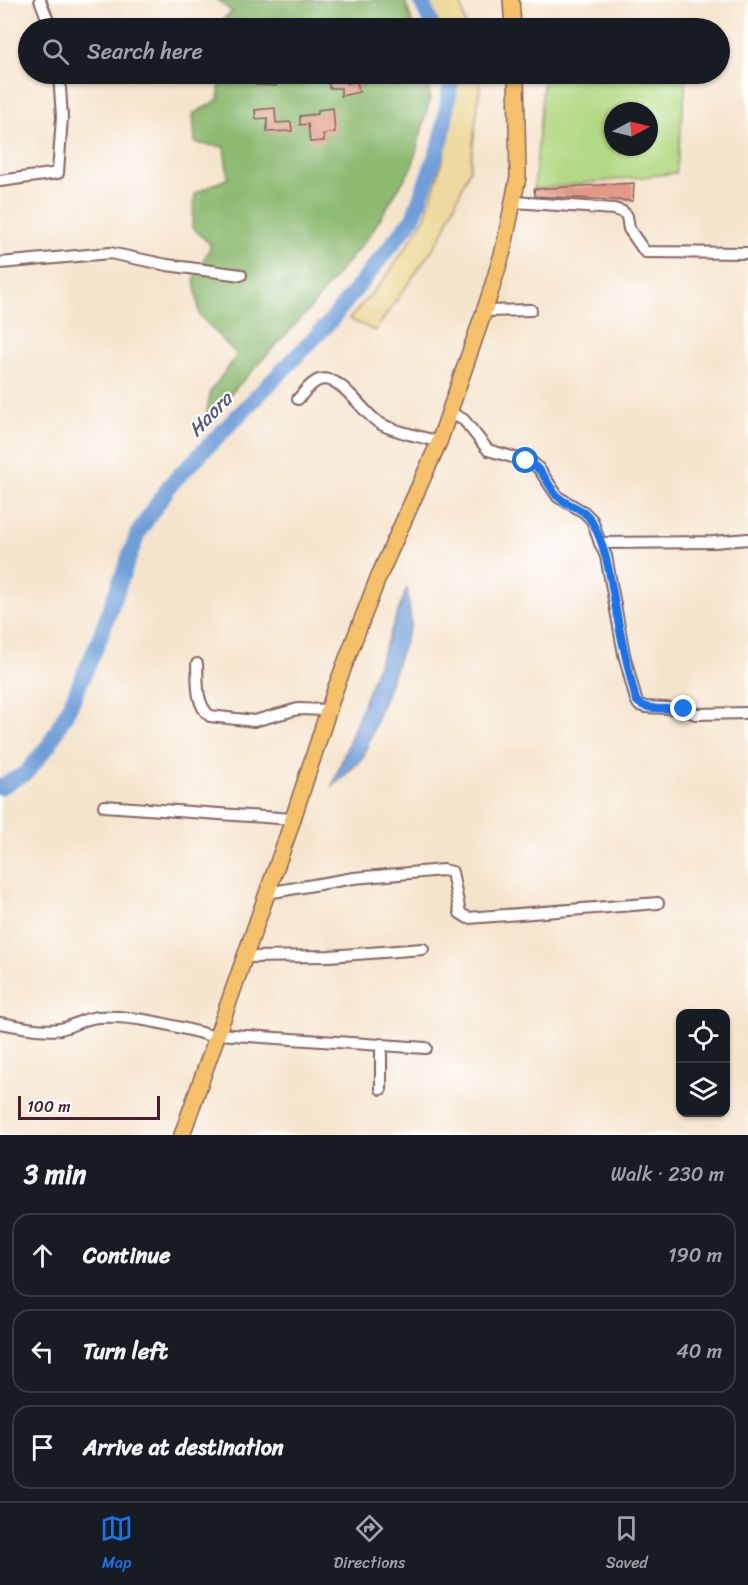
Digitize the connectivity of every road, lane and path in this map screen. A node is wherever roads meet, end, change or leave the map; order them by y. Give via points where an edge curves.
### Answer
1 (40, 0) edge
2 (511, 0) edge
3 (47, 18) edge
4 (512, 18) edge
5 (60, 84) edge
6 (516, 84) edge
7 (0, 181) edge
8 (514, 201) junction
9 (748, 253) edge
10 (0, 263) edge
11 (241, 275) dead end
12 (531, 310) dead end
13 (484, 311) junction
14 (298, 399) dead end
15 (449, 412) junction
16 (439, 442) junction
17 (748, 539) edge
18 (600, 543) junction
19 (197, 664) dead end
20 (329, 710) junction
21 (748, 713) edge
22 (104, 806) dead end
23 (293, 819) junction
24 (267, 893) junction
25 (658, 903) dead end
26 (423, 949) dead end
27 (244, 957) junction
28 (0, 1023) edge
29 (217, 1036) junction
30 (381, 1044) junction
31 (426, 1048) dead end
32 (381, 1089) dead end
33 (182, 1135) edge

1 - 3 street
2 - 4 highway
5 - 7 street via 58,173
6 - 8 highway via 518,177
8 - 9 street via 623,212 633,237 645,252
8 - 13 highway
10 - 11 street via 110,253
12 - 13 street
13 - 15 highway
14 - 16 street via 311,385 331,380 380,424
15 - 16 highway
15 - 18 street via 464,420 488,450 532,463 558,497 592,520
16 - 20 highway via 378,578
17 - 18 street
18 - 21 street via 639,705 699,714
19 - 20 street via 199,696 210,716 254,721 298,709
20 - 23 highway
22 - 23 street
23 - 24 highway
24 - 25 street via 354,878 443,870 452,872 460,913 468,918
24 - 27 highway
26 - 27 street
27 - 29 highway
28 - 29 street via 60,1029 86,1018 100,1017 175,1026
29 - 30 street
29 - 33 highway
30 - 31 street
30 - 32 street

